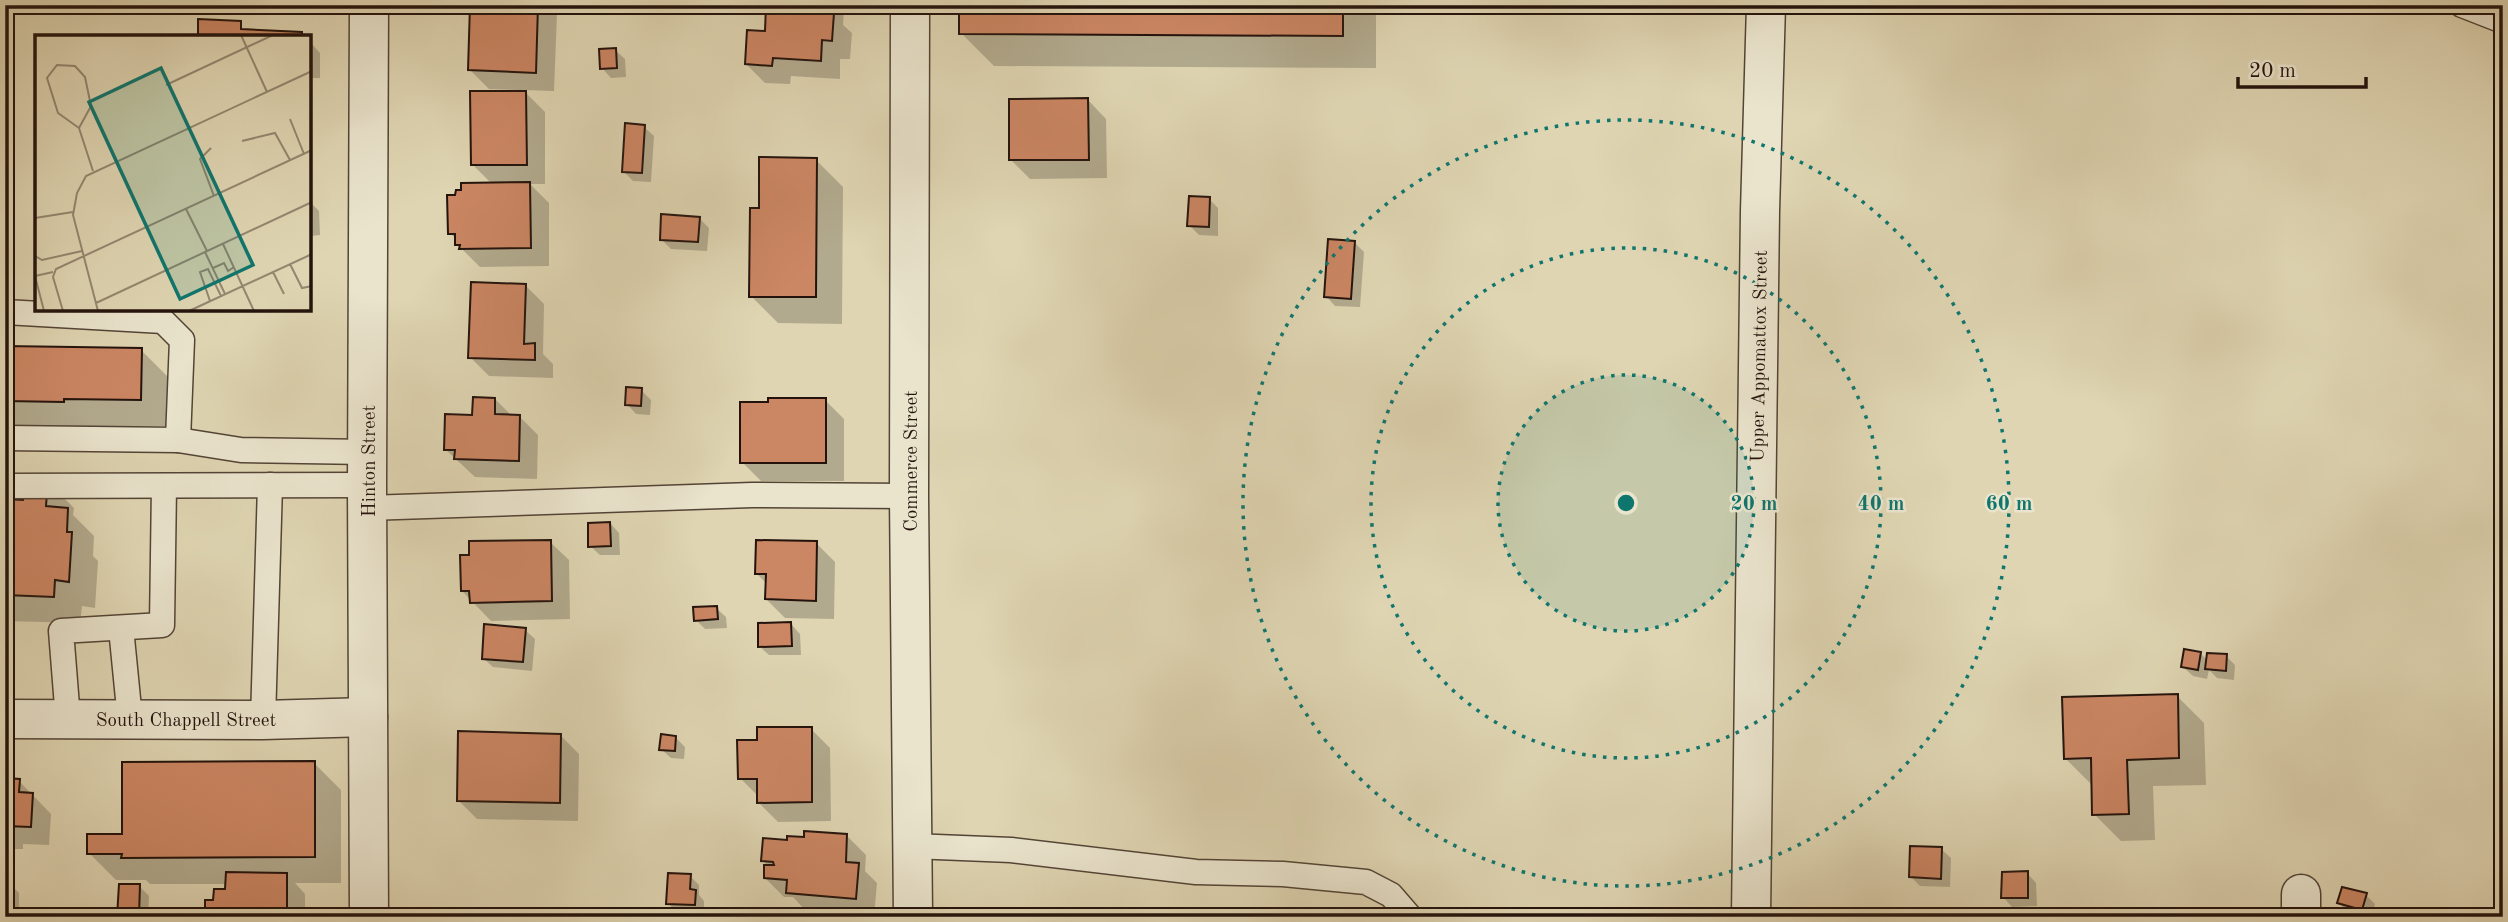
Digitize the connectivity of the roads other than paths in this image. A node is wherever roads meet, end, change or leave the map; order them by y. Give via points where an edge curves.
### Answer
1 (369, 5) edge
2 (910, 5) edge
3 (1766, 5) edge
4 (2462, 5) edge
5 (2503, 21) edge
6 (5, 312) edge
7 (5, 438) edge
8 (178, 440) junction
9 (367, 481) junction
10 (270, 485) junction
11 (5, 486) edge
12 (164, 486) junction
13 (909, 496) junction
14 (121, 628) junction
15 (368, 717) junction
16 (5, 719) edge
17 (68, 719) junction
18 (130, 719) junction
19 (263, 720) junction
20 (912, 846) junction
21 (369, 917) edge
22 (913, 917) edge
23 (1410, 917) edge
24 (1751, 917) edge

1 - 9 street, Hinton Street
2 - 13 street, Commerce Street
3 - 24 street, Upper Appomattox Street
4 - 5 lane
6 - 8 lane via 163,321 182,340
7 - 8 lane
8 - 9 lane via 241,450
9 - 10 lane
9 - 13 lane
9 - 15 street, Hinton Street
10 - 12 lane
10 - 19 lane
11 - 12 lane
12 - 14 lane via 162,625
13 - 20 street, Commerce Street
14 - 17 lane via 61,631
14 - 18 lane
15 - 19 street, South Chappell Street
15 - 21 street, Hinton Street
16 - 17 street, South Chappell Street
17 - 18 street, South Chappell Street
18 - 19 street, South Chappell Street
20 - 22 street, Commerce Street
20 - 23 lane via 1011,850 1196,872 1366,882 1391,895

